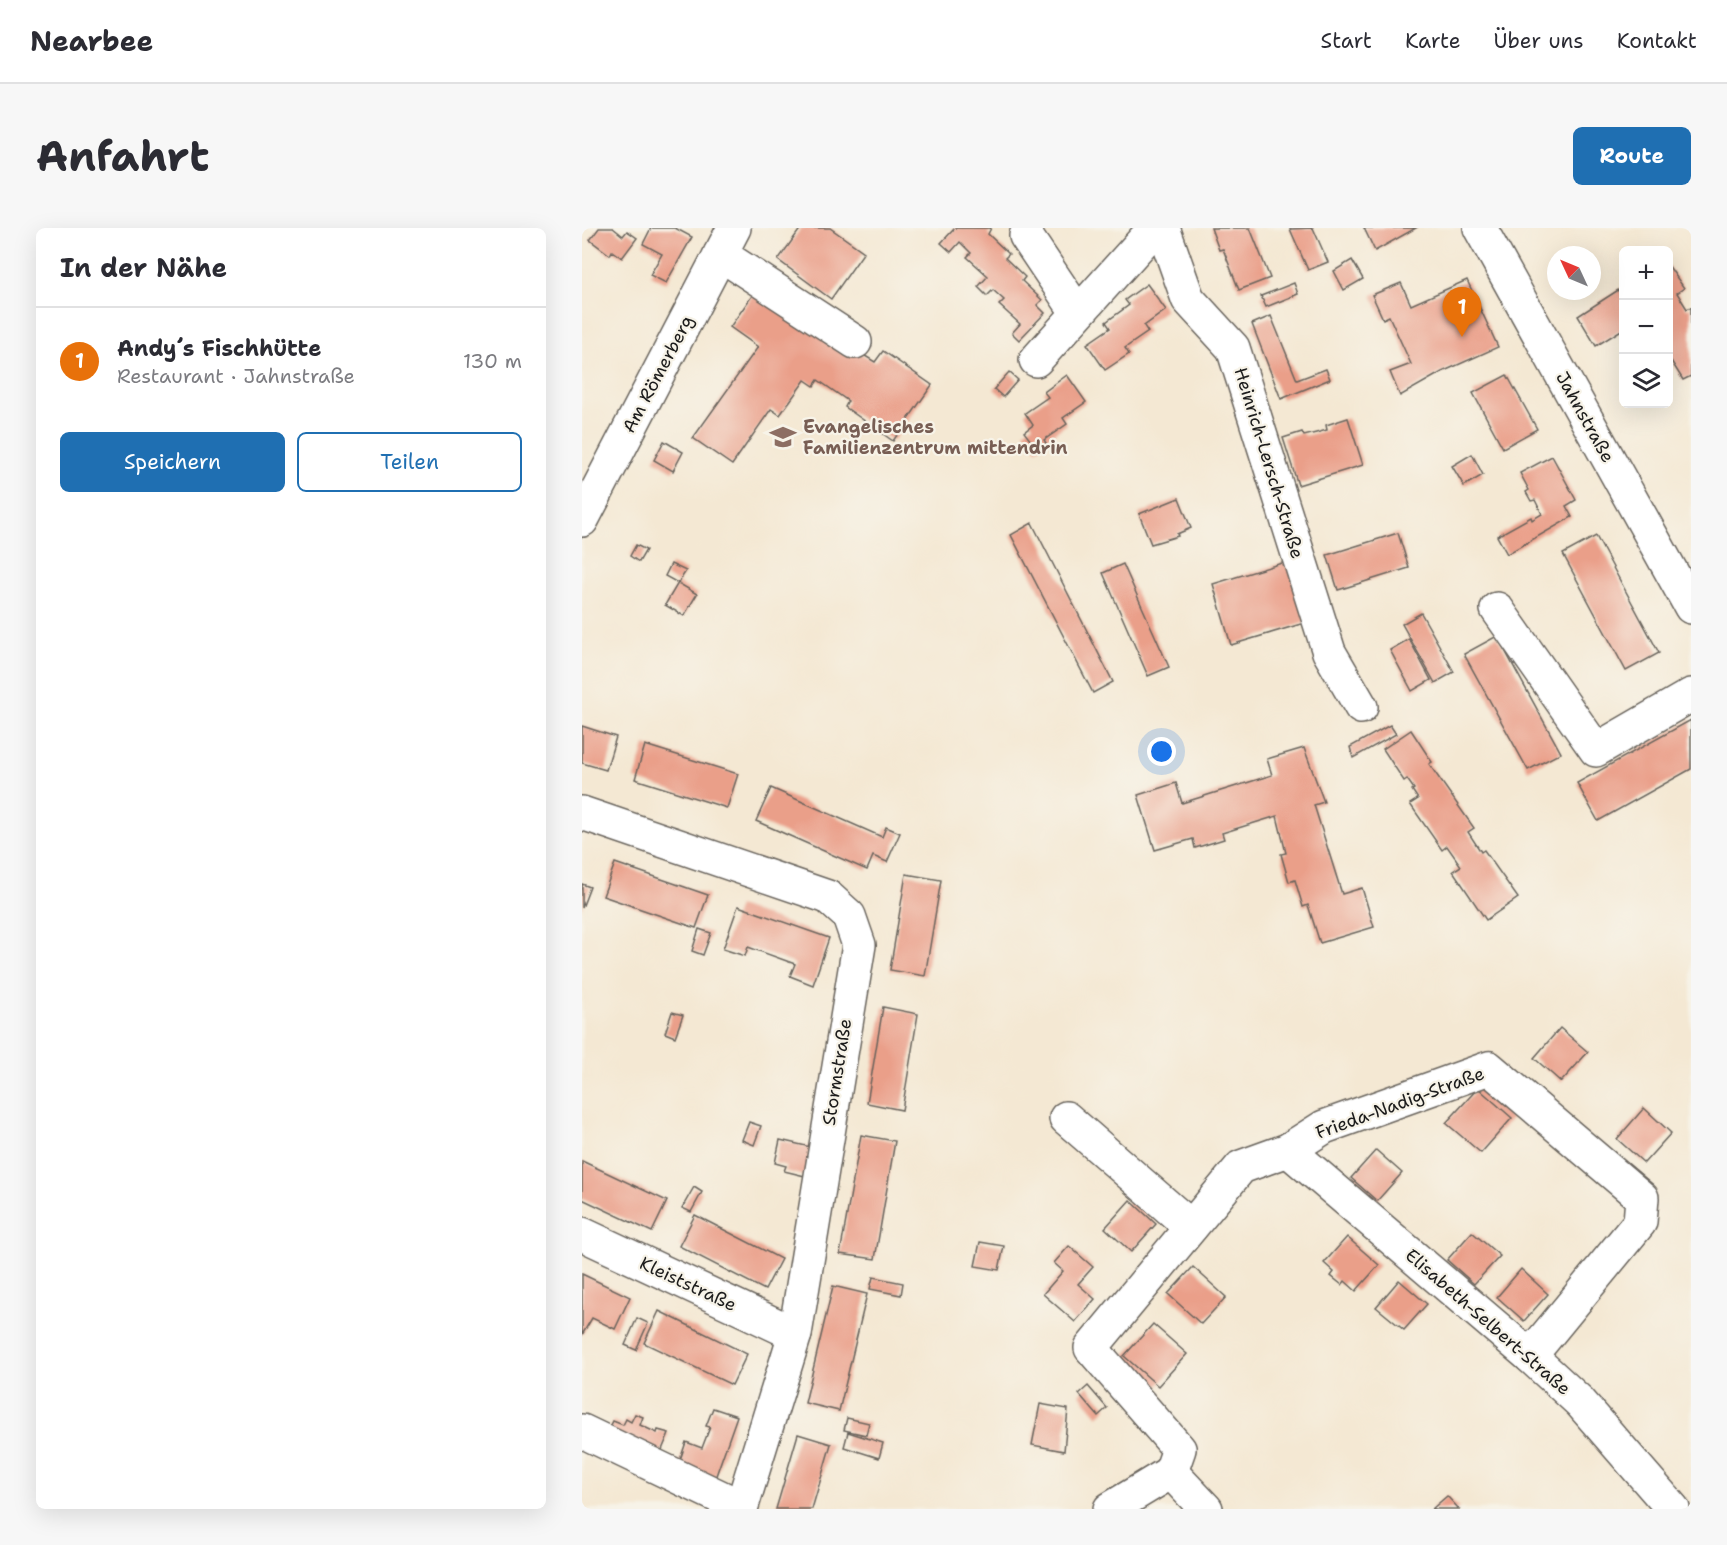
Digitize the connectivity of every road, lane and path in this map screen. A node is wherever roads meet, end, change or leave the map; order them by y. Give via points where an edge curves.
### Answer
1 (1155, 228) edge
2 (1163, 228) edge
3 (1480, 228) edge
4 (1026, 236) dead end
5 (727, 241) edge
6 (1077, 312) junction
7 (855, 342) dead end
8 (1036, 360) dead end
9 (582, 520) edge
10 (1691, 607) edge
11 (1497, 609) dead end
12 (1691, 694) edge
13 (1361, 707) dead end
14 (582, 813) edge
15 (1066, 1118) dead end
16 (1288, 1150) junction
17 (1191, 1227) junction
18 (582, 1234) edge
19 (795, 1334) junction
20 (1530, 1356) junction
21 (582, 1431) edge
22 (1171, 1472) junction
23 (1691, 1502) edge
24 (741, 1508) edge
25 (1110, 1509) edge
26 (1206, 1509) edge
27 (1673, 1509) edge
28 (1682, 1509) edge

1 - 6 street
2 - 13 street, Heinrich-Lersch-Straße via 1188,299 1233,348 1329,652
3 - 10 street, Jahnstraße
4 - 6 street
5 - 7 street
5 - 9 street, Am Römerberg
6 - 8 street
11 - 12 street via 1596,750
14 - 19 street, Stormstraße via 828,897 849,916 859,945
15 - 17 street
16 - 17 street, Frieda-Nadig-Straße via 1240,1167
16 - 20 street, Elisabeth-Selbert-Straße
16 - 20 street, Frieda-Nadig-Straße via 1324,1127 1489,1068 1642,1198 1640,1222
17 - 22 street, Frieda-Nadig-Straße via 1091,1348 1179,1449
18 - 19 street, Kleiststraße
19 - 24 street, Stormstraße
20 - 27 street, Elisabeth-Selbert-Straße via 1580,1402
21 - 24 street
22 - 25 street
22 - 26 street
23 - 28 street

